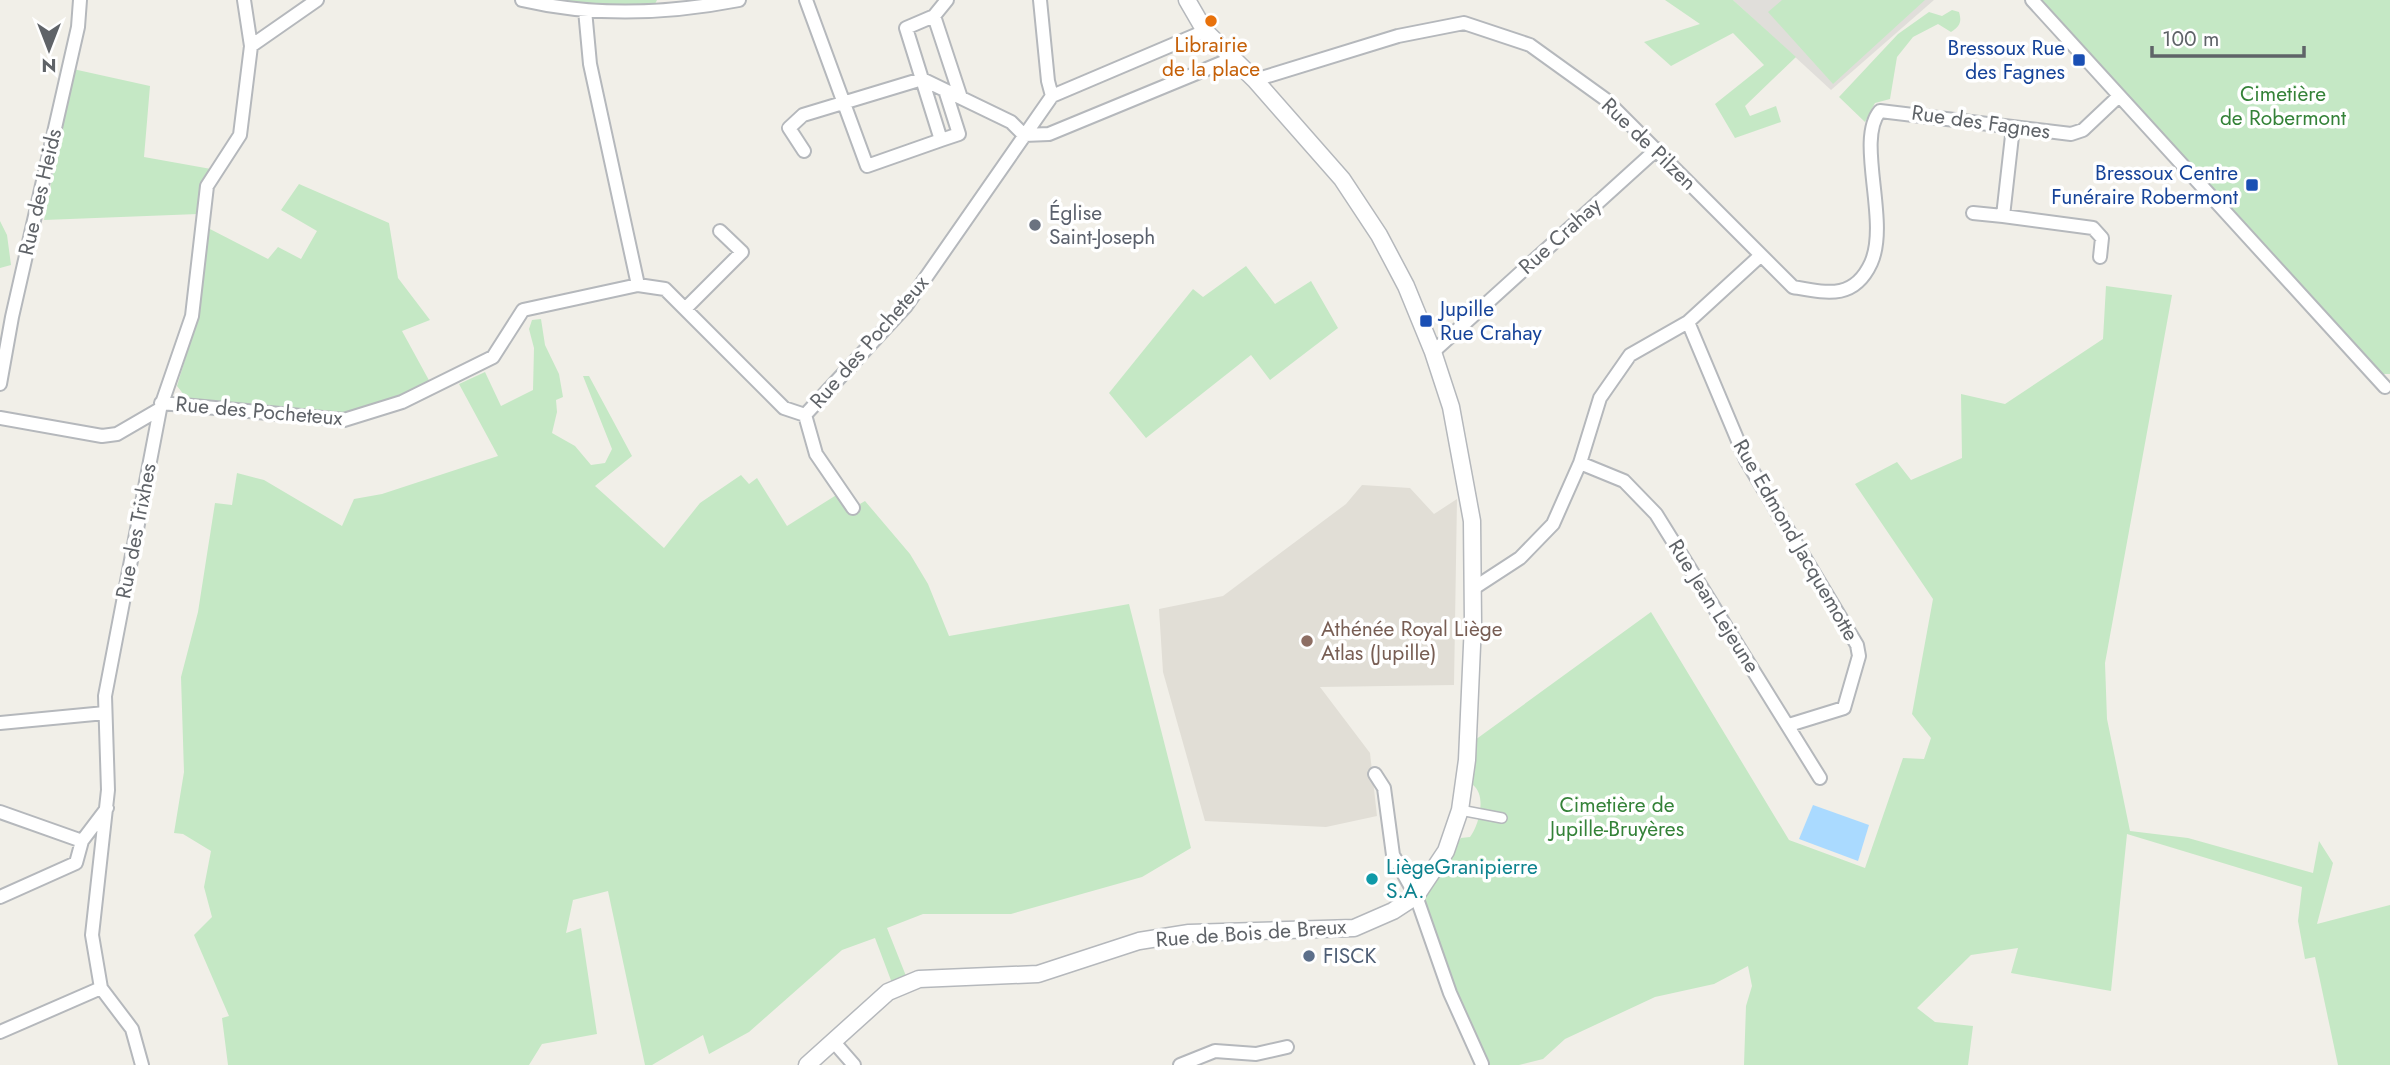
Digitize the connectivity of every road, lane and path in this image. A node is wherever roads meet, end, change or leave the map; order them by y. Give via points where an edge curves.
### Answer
1 (80, 0) edge
2 (244, 0) edge
3 (317, 0) edge
4 (522, 0) edge
5 (739, 0) edge
6 (806, 0) edge
7 (947, 0) edge
8 (1040, 0) edge
9 (1187, 0) edge
10 (2032, 0) edge
11 (585, 10) junction
12 (934, 16) junction
13 (1205, 31) junction
14 (251, 46) junction
15 (1231, 59) junction
16 (922, 79) junction
17 (1255, 80) junction
18 (945, 90) junction
19 (1052, 96) junction
20 (2119, 96) junction
21 (961, 98) junction
22 (845, 103) junction
23 (1874, 118) joint
24 (2013, 127) junction
25 (1024, 135) junction
26 (941, 140) junction
27 (1657, 149) junction
28 (804, 151) dead end
29 (1973, 213) dead end
30 (2003, 216) junction
31 (720, 231) dead end
32 (1760, 256) junction
33 (2100, 257) dead end
34 (638, 285) junction
35 (686, 307) junction
36 (1688, 322) junction
37 (1433, 352) junction
38 (0, 384) edge
39 (2385, 387) dead end
40 (160, 406) junction
41 (805, 415) junction
42 (0, 418) edge
43 (1580, 463) junction
44 (853, 508) dead end
45 (1474, 588) junction
46 (105, 713) junction
47 (0, 723) edge
48 (1789, 725) junction
49 (1375, 774) dead end
50 (1820, 778) dead end
51 (107, 807) junction
52 (1460, 810) junction
53 (0, 812) edge
54 (1502, 818) dead end
55 (82, 841) junction
56 (1416, 896) junction
57 (0, 897) edge
58 (101, 988) junction
59 (0, 1032) edge
60 (834, 1041) junction
61 (1287, 1048) dead end
62 (1258, 1060) edge
63 (1482, 1064) edge
64 (142, 1065) edge
65 (807, 1065) edge
66 (854, 1065) edge
67 (1180, 1065) edge

1 - 38 street, Rue des Heids via 78,27
2 - 14 street, Rue des Trixhes
3 - 14 street
4 - 11 street
5 - 11 street via 667,10
6 - 22 street
7 - 12 street
8 - 19 street
9 - 13 street, Rue de Bois de Breux
10 - 20 street
11 - 34 street via 590,64
12 - 16 street via 906,28
12 - 21 street
13 - 15 street, Rue de Bois de Breux
13 - 19 street
14 - 40 street, Rue des Trixhes via 240,135 207,186 191,316
15 - 17 street, Rue de Bois de Breux
15 - 25 street via 1049,134
16 - 18 street
16 - 22 street
16 - 26 street
17 - 27 street, Rue de Pilzen via 1398,36 1464,23 1530,45 1605,99
17 - 37 street, Rue de Bois de Breux via 1342,179 1368,216
18 - 21 street
18 - 26 street via 958,134
19 - 25 street, Rue des Pocheteux
20 - 24 street, Rue des Fagnes via 2083,130 2071,134
20 - 39 street
21 - 25 street via 1011,122
22 - 26 street via 867,166
22 - 28 street via 803,115 789,128
23 - 24 street, Rue des Fagnes via 1888,110
23 - 32 street, Rue de Pilzen via 1870,143 1878,248 1864,278 1829,293 1793,287
24 - 30 street
25 - 41 street, Rue des Pocheteux via 906,306
27 - 32 street, Rue de Pilzen
27 - 37 street, Rue Crahay
29 - 30 street
30 - 33 street via 2093,229 2102,238
31 - 35 street via 742,252
32 - 36 street
34 - 35 street, Rue des Pocheteux via 665,289
34 - 40 street, Rue des Pocheteux via 523,310 493,357 361,417 344,420
35 - 41 street, Rue des Pocheteux via 784,408
36 - 43 street via 1630,355 1600,398
36 - 48 street, Rue Edmond Jacquemotte via 1746,460 1857,645 1859,656 1843,708
37 - 45 street, Rue de Bois de Breux via 1462,460 1472,521
40 - 42 street via 117,434 102,436
40 - 46 street, Rue des Trixhes via 108,676
41 - 44 street via 816,453
43 - 45 street via 1553,524 1520,558
43 - 48 street, Rue Jean Lejeune via 1624,481 1656,513
45 - 52 street, Rue de Bois de Breux via 1467,760
46 - 47 street
46 - 51 street, Rue des Trixhes
48 - 50 street, Rue Jean Lejeune
49 - 56 street via 1384,788 1393,855
51 - 55 street
51 - 58 street, Rue des Trixhes via 92,934
52 - 54 street
52 - 56 street, Rue de Bois de Breux via 1446,851
53 - 55 street
55 - 57 street via 76,863
56 - 60 street, Rue de Bois de Breux via 1353,928 1189,933 1139,941 1038,974 919,979 888,992
56 - 63 street via 1450,993
58 - 59 street
58 - 64 street, Rue des Trixhes via 132,1029
60 - 65 street, Rue de Bois de Breux
60 - 66 street
61 - 62 street
62 - 67 street via 1215,1051

